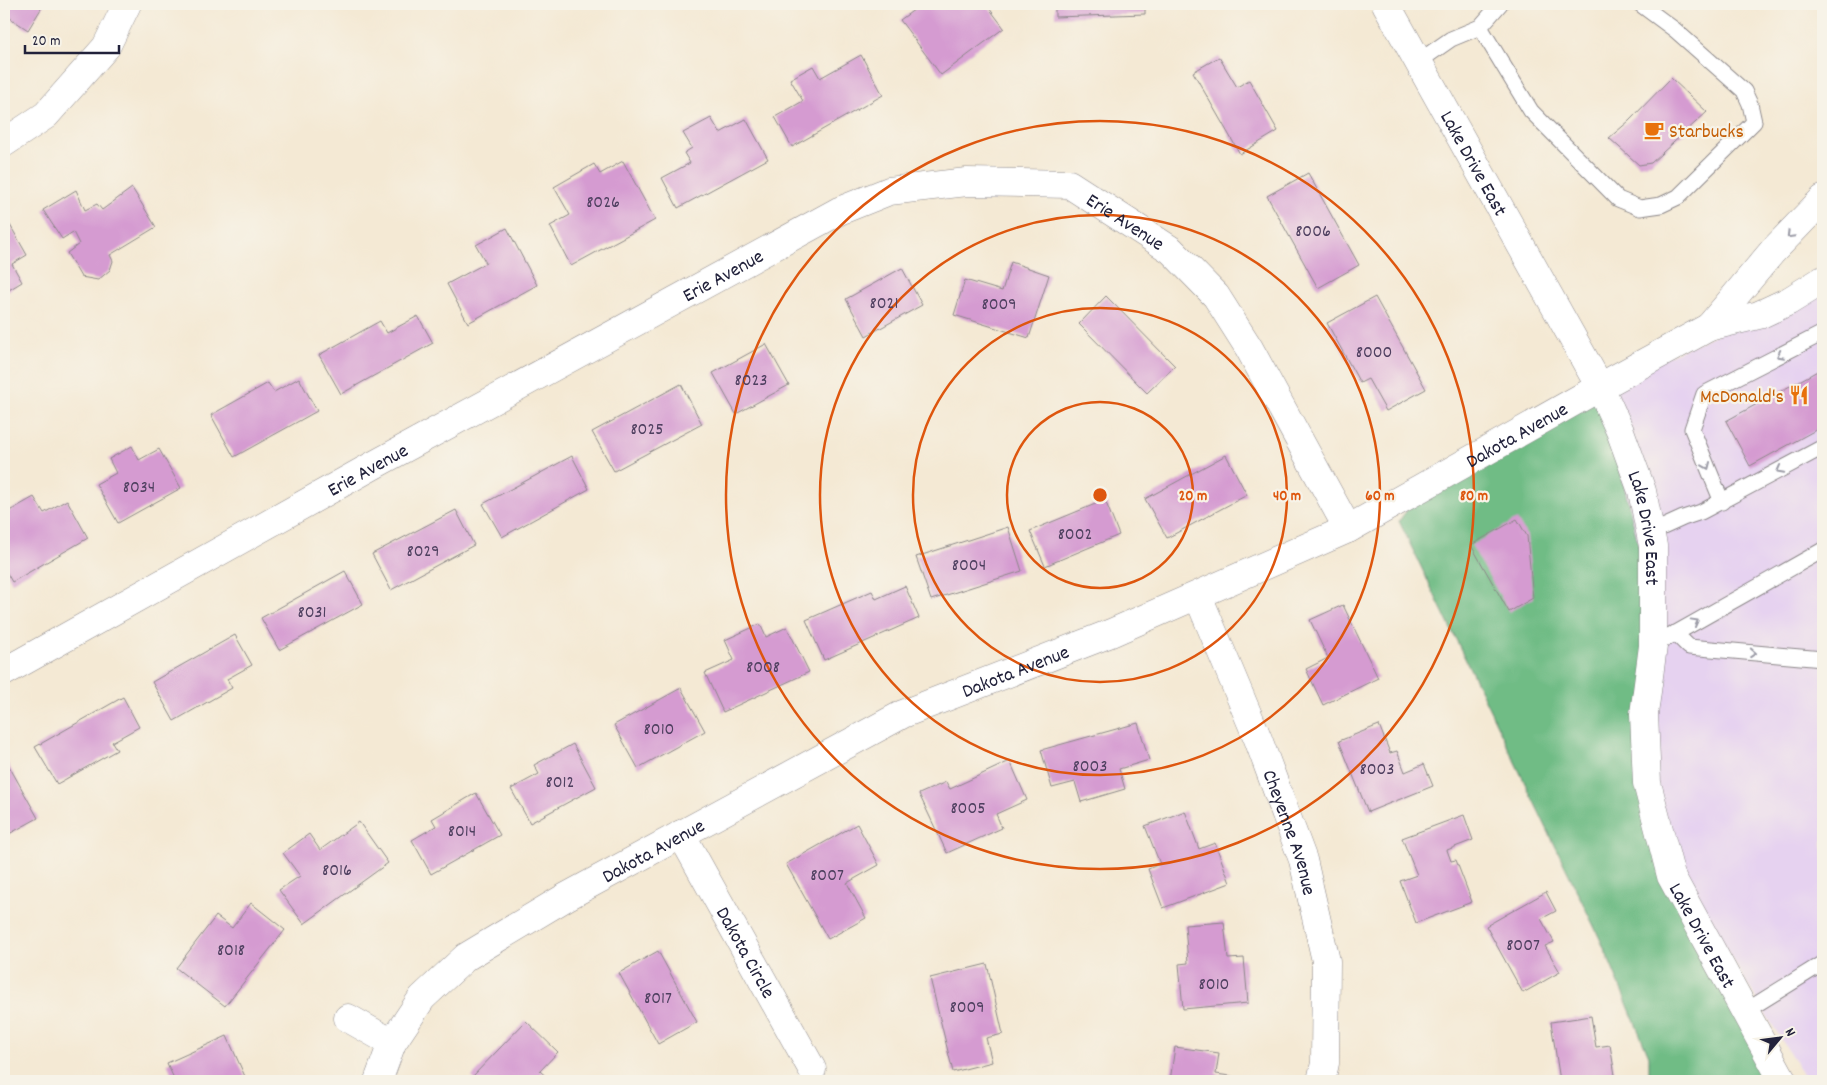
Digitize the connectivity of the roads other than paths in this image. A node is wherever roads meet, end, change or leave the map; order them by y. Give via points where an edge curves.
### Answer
1 (127, 4) edge
2 (1386, 4) edge
3 (1500, 4) edge
4 (1640, 4) edge
5 (1480, 27) junction
6 (1418, 62) junction
7 (4, 143) edge
8 (1823, 200) edge
9 (1823, 280) edge
10 (1709, 326) junction
11 (1823, 333) edge
12 (1600, 387) junction
13 (1823, 448) edge
14 (1722, 502) junction
15 (1348, 529) junction
16 (1650, 533) junction
17 (1823, 550) edge
18 (1198, 596) junction
19 (1664, 640) junction
20 (1823, 659) edge
21 (4, 672) edge
22 (681, 834) junction
23 (1823, 963) edge
24 (1744, 1012) junction
25 (348, 1018) dead end
26 (392, 1043) junction
27 (812, 1068) dead end
28 (378, 1081) edge
29 (1321, 1081) edge
30 (1783, 1081) edge

1 - 7 street via 106,47 46,114
2 - 6 street, Lake Drive East
3 - 5 lane
4 - 5 lane via 1675,30 1744,91 1754,122 1678,197 1661,205 1640,208 1618,198 1531,111
5 - 6 lane via 1451,40
6 - 12 street, Lake Drive East
8 -> 10 street, Dakota Avenue via 1772,252
9 - 10 street, Dakota Avenue via 1789,301 1759,314
10 - 12 street, Dakota Avenue
11 -> 14 lane via 1704,394 1692,429
12 - 15 street, Dakota Avenue
12 - 16 street, Lake Drive East via 1622,434 1642,491
13 -> 14 lane
14 - 16 lane
15 - 18 street, Dakota Avenue
15 - 21 street, Erie Avenue via 1250,348 1216,296 1171,250 1069,184 967,182 889,191 839,211
16 - 19 street, Lake Drive East
19 -> 17 lane
18 - 22 street, Dakota Avenue via 903,714
18 - 29 street, Cheyenne Avenue via 1258,739 1303,860 1326,961 1325,1063
19 -> 20 lane via 1689,647
19 - 24 street, Lake Drive East via 1644,714 1647,783 1671,876
22 - 26 street, Dakota Avenue via 466,957 422,998
22 - 27 street, Dakota Circle
23 - 24 lane
24 - 30 street, Lake Drive East
25 - 26 street
26 - 28 street, Dakota Avenue

